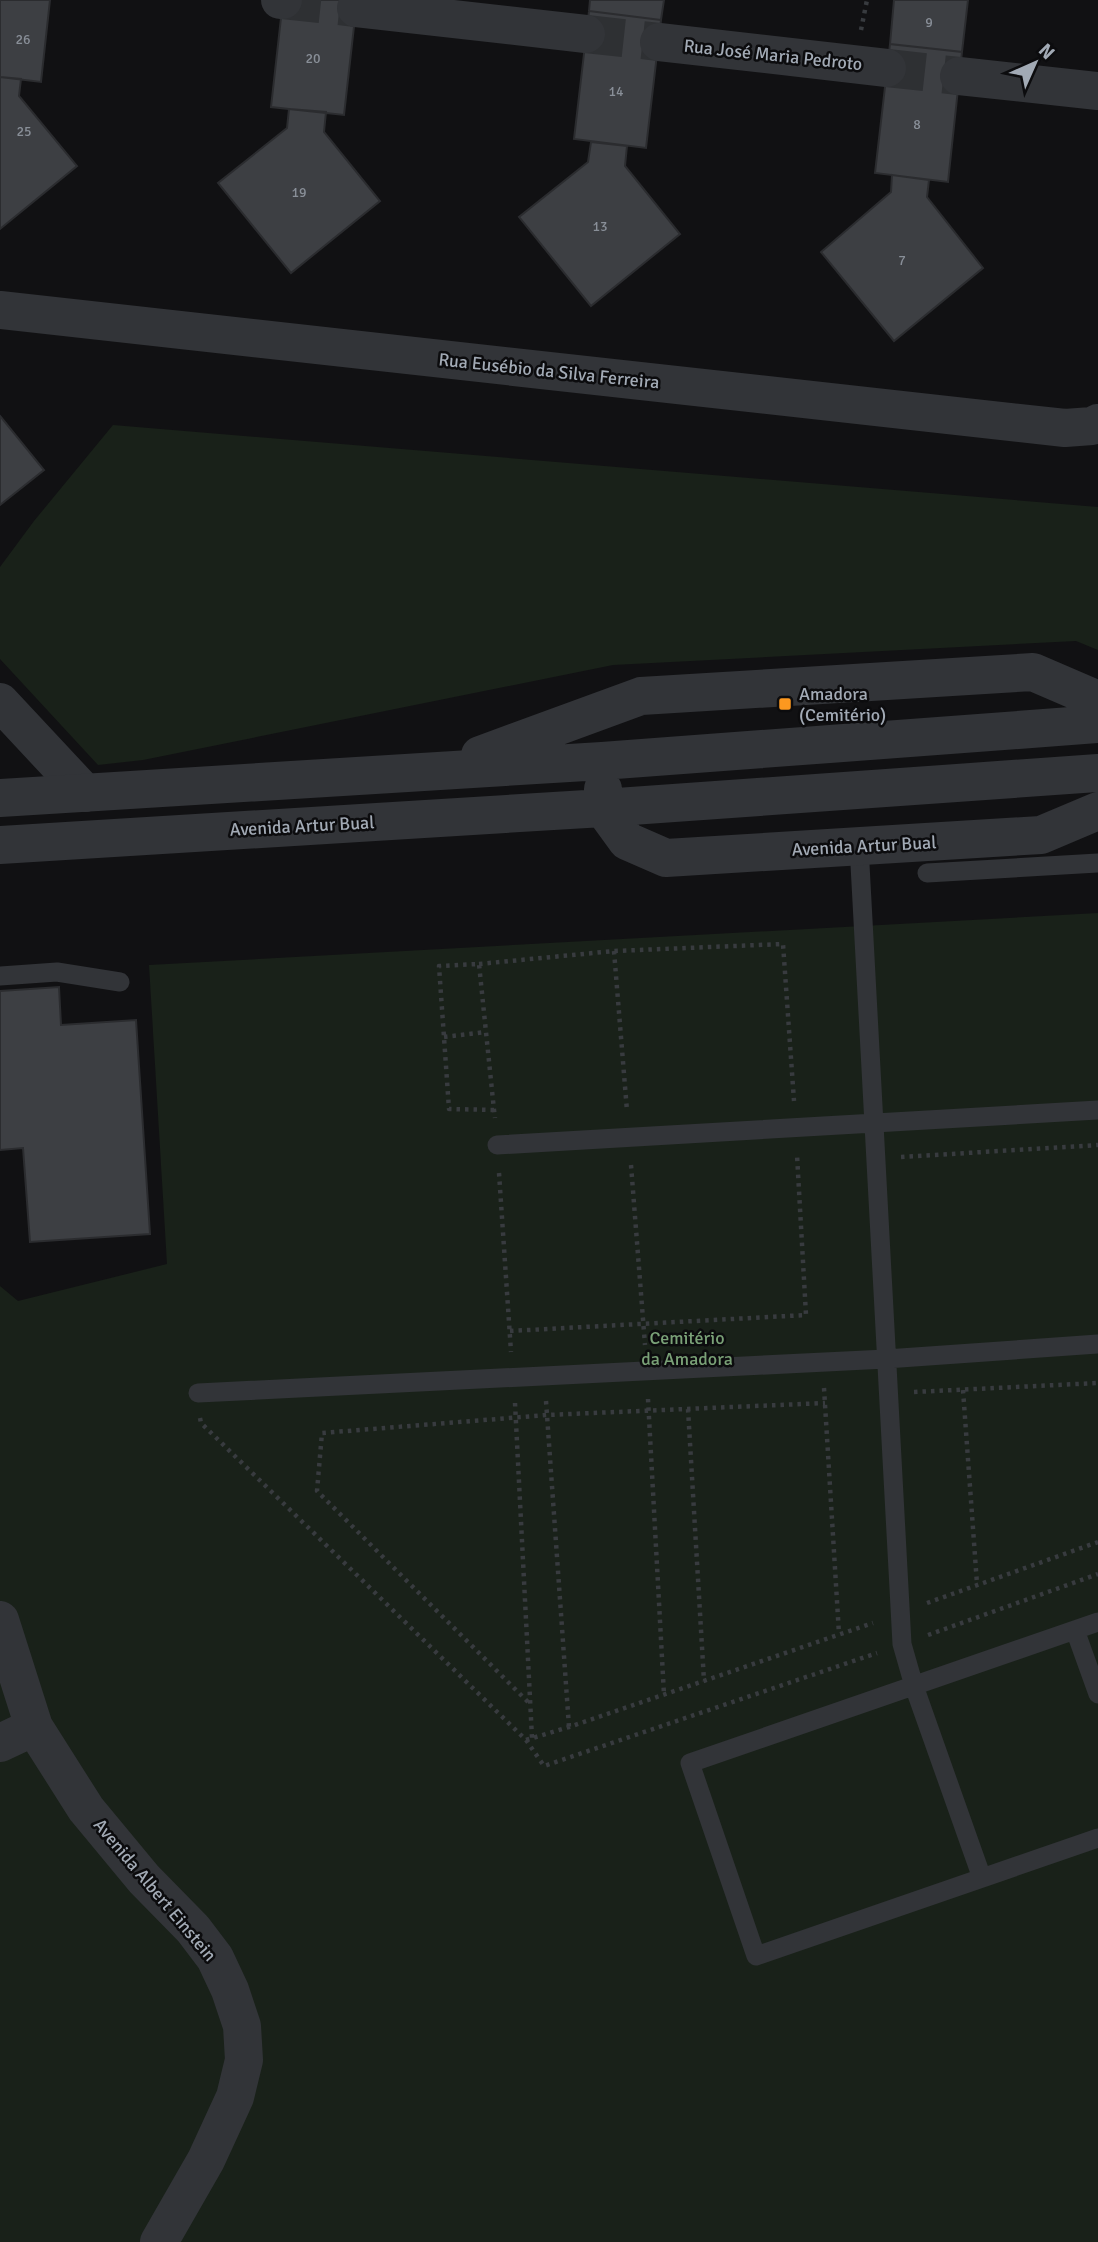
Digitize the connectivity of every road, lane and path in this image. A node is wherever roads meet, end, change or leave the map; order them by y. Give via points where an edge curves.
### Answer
1 (356, 8) tunnel mouth
2 (586, 34) tunnel mouth
3 (659, 42) tunnel mouth
4 (887, 68) tunnel mouth
5 (959, 76) tunnel mouth
6 (1098, 91) edge
7 (0, 310) edge
8 (1098, 423) edge
9 (641, 696) junction
10 (1098, 700) edge
11 (0, 702) edge
12 (1098, 724) edge
13 (602, 761) junction
14 (443, 769) junction
15 (1098, 773) edge
16 (85, 793) junction
17 (0, 798) edge
18 (603, 808) junction
19 (1098, 811) edge
20 (0, 845) edge
21 (859, 846) junction
22 (1041, 851) junction
23 (1098, 863) edge
24 (927, 873) dead end
25 (614, 951) dead end
26 (0, 976) edge
27 (120, 982) dead end
28 (486, 1032) junction
29 (444, 1037) junction
30 (494, 1110) junction
31 (1098, 1110) edge
32 (874, 1122) junction
33 (629, 1137) junction
34 (498, 1145) junction
35 (1098, 1145) edge
36 (875, 1158) junction
37 (1098, 1344) edge
38 (886, 1359) junction
39 (823, 1363) junction
40 (647, 1371) junction
41 (544, 1376) junction
42 (513, 1378) junction
43 (1098, 1383) edge
44 (963, 1390) junction
45 (198, 1393) joint
46 (888, 1394) junction
47 (825, 1403) junction
48 (688, 1409) junction
49 (648, 1410) junction
50 (547, 1415) junction
51 (516, 1417) junction
52 (1098, 1542) edge
53 (1098, 1574) edge
54 (977, 1584) junction
55 (901, 1613) junction
56 (0, 1620) edge
57 (1098, 1622) edge
58 (1076, 1630) junction
59 (839, 1634) junction
60 (902, 1644) junction
61 (704, 1681) junction
62 (914, 1686) junction
63 (1098, 1694) edge
64 (664, 1695) junction
65 (529, 1703) junction
66 (34, 1727) junction
67 (569, 1727) junction
68 (532, 1738) junction
69 (526, 1740) junction
70 (0, 1743) edge
71 (1098, 1838) edge
72 (982, 1878) junction
73 (159, 2242) edge

1 - 2 street
3 - 4 street, Rua José Maria Pedroto
5 - 6 street
7 - 8 street, Rua Eusébio da Silva Ferreira via 1051,426
9 - 10 street via 1033,672
9 - 13 street
9 - 14 street
11 - 16 street
12 - 13 street
13 - 14 street
13 - 18 street
14 - 16 street
15 - 18 street, Avenida Artur Bual
16 - 17 street
18 - 20 street, Avenida Artur Bual
18 - 21 street, Avenida Artur Bual via 626,841 666,858
19 - 22 street, Avenida Artur Bual
21 - 22 street, Avenida Artur Bual
21 - 32 lane
22 - 23 lane
22 - 24 lane
25 - 33 path
26 - 27 lane via 57,972
28 - 29 path
28 - 29 path via 479,964 439,966
28 - 30 path
29 - 30 path via 449,1109
30 - 34 path
31 - 32 lane
32 - 33 lane
32 - 36 lane
33 - 34 lane
33 - 40 path
34 - 42 path
35 - 36 path
36 - 38 lane
37 - 38 lane
38 - 39 lane
38 - 46 lane
39 - 40 lane
39 - 47 path
40 - 41 lane
40 - 49 path
41 - 42 lane
41 - 50 path
42 - 45 lane
42 - 51 path
43 - 44 path
44 - 46 path
44 - 54 path
45 - 69 path via 201,1423
46 - 55 lane
47 - 48 path
47 - 59 path
48 - 49 path
48 - 61 path
49 - 50 path
49 - 64 path
50 - 51 path
50 - 67 path
51 - 65 path
51 - 65 path via 322,1433 317,1491
52 - 54 path
53 - 60 path
54 - 55 path
55 - 59 path
55 - 60 lane
56 - 66 street, Avenida Albert Einstein
57 - 58 lane
58 - 62 lane
58 - 63 lane
59 - 61 path
60 - 62 lane
60 - 69 path via 544,1766
61 - 64 path
62 - 72 lane
62 - 72 lane via 690,1763 756,1956
64 - 67 path
65 - 68 path
66 - 70 street
66 - 73 street, Avenida Albert Einstein via 86,1808 215,1958 242,2026 244,2060 236,2096
67 - 68 path
68 - 69 path
71 - 72 lane

